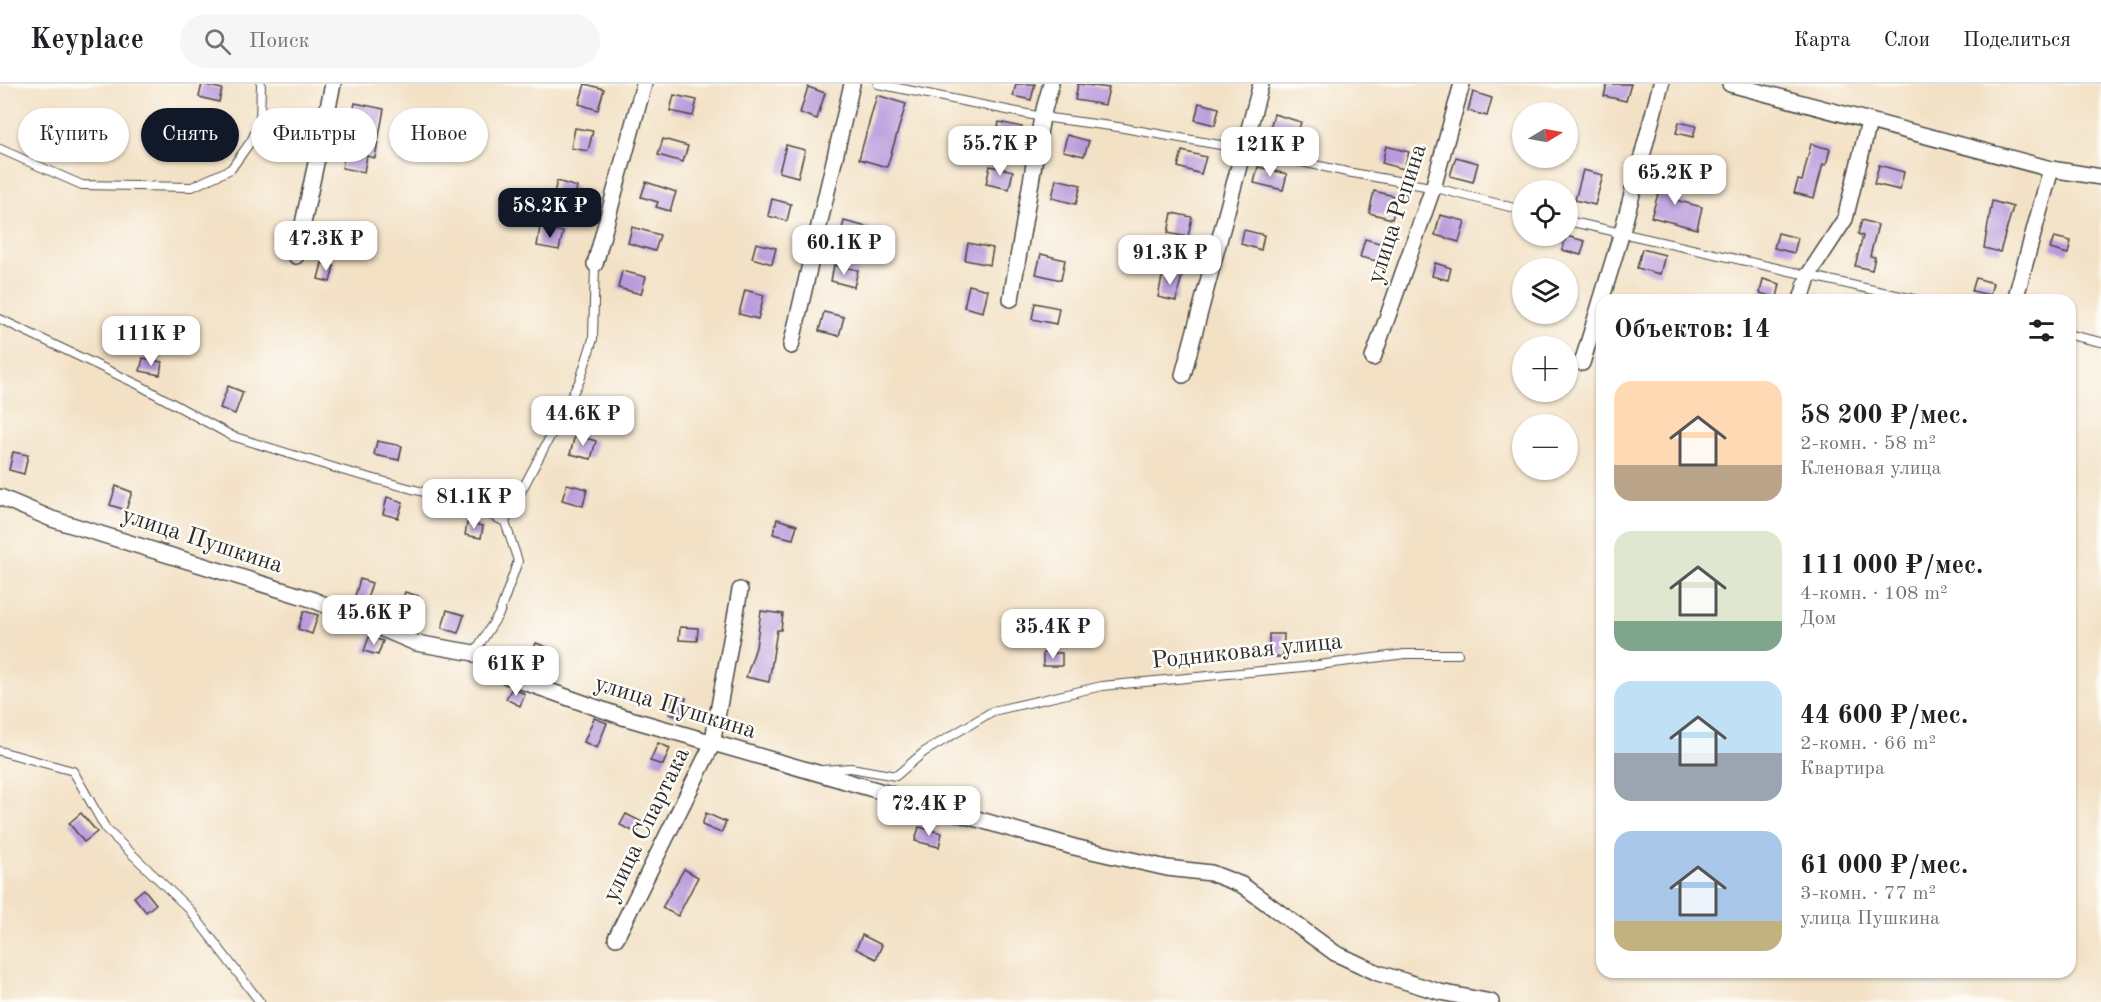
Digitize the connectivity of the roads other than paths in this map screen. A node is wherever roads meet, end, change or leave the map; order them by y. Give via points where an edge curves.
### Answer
1 (261, 84) edge
2 (333, 84) edge
3 (644, 84) edge
4 (852, 84) edge
5 (878, 84) edge
6 (1051, 84) edge
7 (1261, 84) edge
8 (1462, 84) edge
9 (1661, 84) edge
10 (1731, 84) edge
11 (1042, 117) junction
12 (1869, 122) junction
13 (0, 149) edge
14 (1243, 149) junction
15 (2051, 169) junction
16 (2101, 177) edge
17 (1434, 188) junction
18 (1512, 208) edge
19 (1578, 223) edge
20 (1622, 232) junction
21 (296, 256) dead end
22 (595, 264) joint
23 (1809, 274) junction
24 (1603, 294) edge
25 (1803, 294) edge
26 (1893, 294) edge
27 (2017, 294) edge
28 (1011, 299) dead end
29 (1596, 317) edge
30 (0, 319) edge
31 (2076, 336) edge
32 (2101, 342) edge
33 (791, 346) dead end
34 (1373, 358) dead end
35 (1582, 363) dead end
36 (1183, 375) dead end
37 (0, 497) edge
38 (505, 522) junction
39 (740, 590) dead end
40 (474, 653) junction
41 (1458, 654) dead end
42 (712, 745) junction
43 (0, 752) edge
44 (811, 771) junction
45 (616, 938) dead end
46 (260, 1002) edge
47 (1491, 1002) edge

1 - 13 lane via 260,123 251,141 231,169 192,187 82,185
2 - 21 street
3 - 22 street
4 - 33 street
5 - 11 lane
6 - 11 street
7 - 14 street
8 - 17 street, улица Репина
9 - 20 street
10 - 12 street
11 - 14 lane
11 - 28 street
12 - 15 street
12 - 23 street via 1845,219
14 - 17 lane
14 - 36 street
15 - 16 street
15 - 27 street
17 - 18 lane
17 - 34 street, улица Репина
19 - 20 lane
20 - 23 lane
20 - 24 street
22 - 38 lane via 593,339 580,380
23 - 25 street
23 - 26 lane
29 - 35 street
30 - 38 lane via 139,385 232,436 468,504
31 - 32 lane
37 - 40 street, улица Пушкина via 52,519 311,599 416,644
38 - 40 lane via 518,561 499,614
39 - 42 street, улица Спартака
40 - 42 street, улица Пушкина via 507,676
41 - 44 lane, Родниковая улица via 1405,654 1102,686 993,711 924,752 896,776 851,768
42 - 44 street, улица Пушкина
42 - 45 street, улица Спартака
43 - 46 lane via 73,771 106,829 189,909
44 - 47 street, улица Пушкина via 1074,847 1221,877 1242,885 1335,953 1388,976

